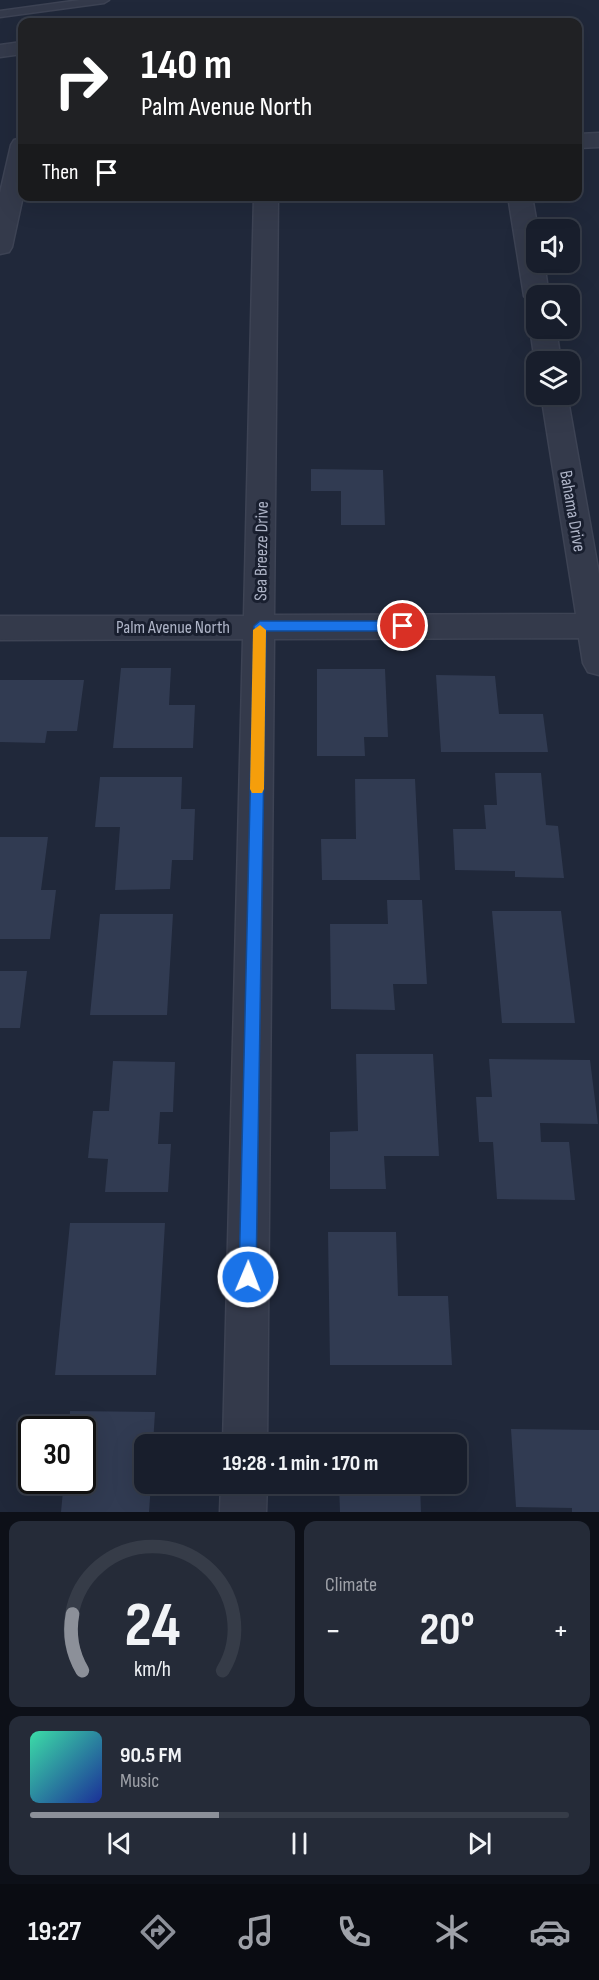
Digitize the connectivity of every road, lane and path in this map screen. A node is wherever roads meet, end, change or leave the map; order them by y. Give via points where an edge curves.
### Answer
1 (104, 0) edge
2 (0, 14) edge
3 (18, 49) edge
4 (0, 51) edge
5 (599, 140) edge
6 (582, 141) edge
7 (0, 143) edge
8 (18, 144) edge
9 (18, 163) edge
10 (267, 201) edge
11 (521, 201) edge
12 (0, 246) edge
13 (535, 285) edge
14 (556, 405) edge
15 (260, 626) junction
16 (596, 626) edge
17 (0, 628) edge
18 (599, 663) edge
19 (245, 1434) edge
20 (244, 1494) edge
21 (243, 1512) edge

1 - 2 lane
3 - 4 street
5 - 6 street
7 - 8 street
9 - 12 street
10 - 15 street, Sea Breeze Drive
11 - 13 street
14 - 16 street, Bahama Drive
15 - 16 street, Palm Avenue North
15 - 17 street, Palm Avenue North
15 - 19 street, Sea Breeze Drive
16 - 18 street, Bahama Drive
20 - 21 street

